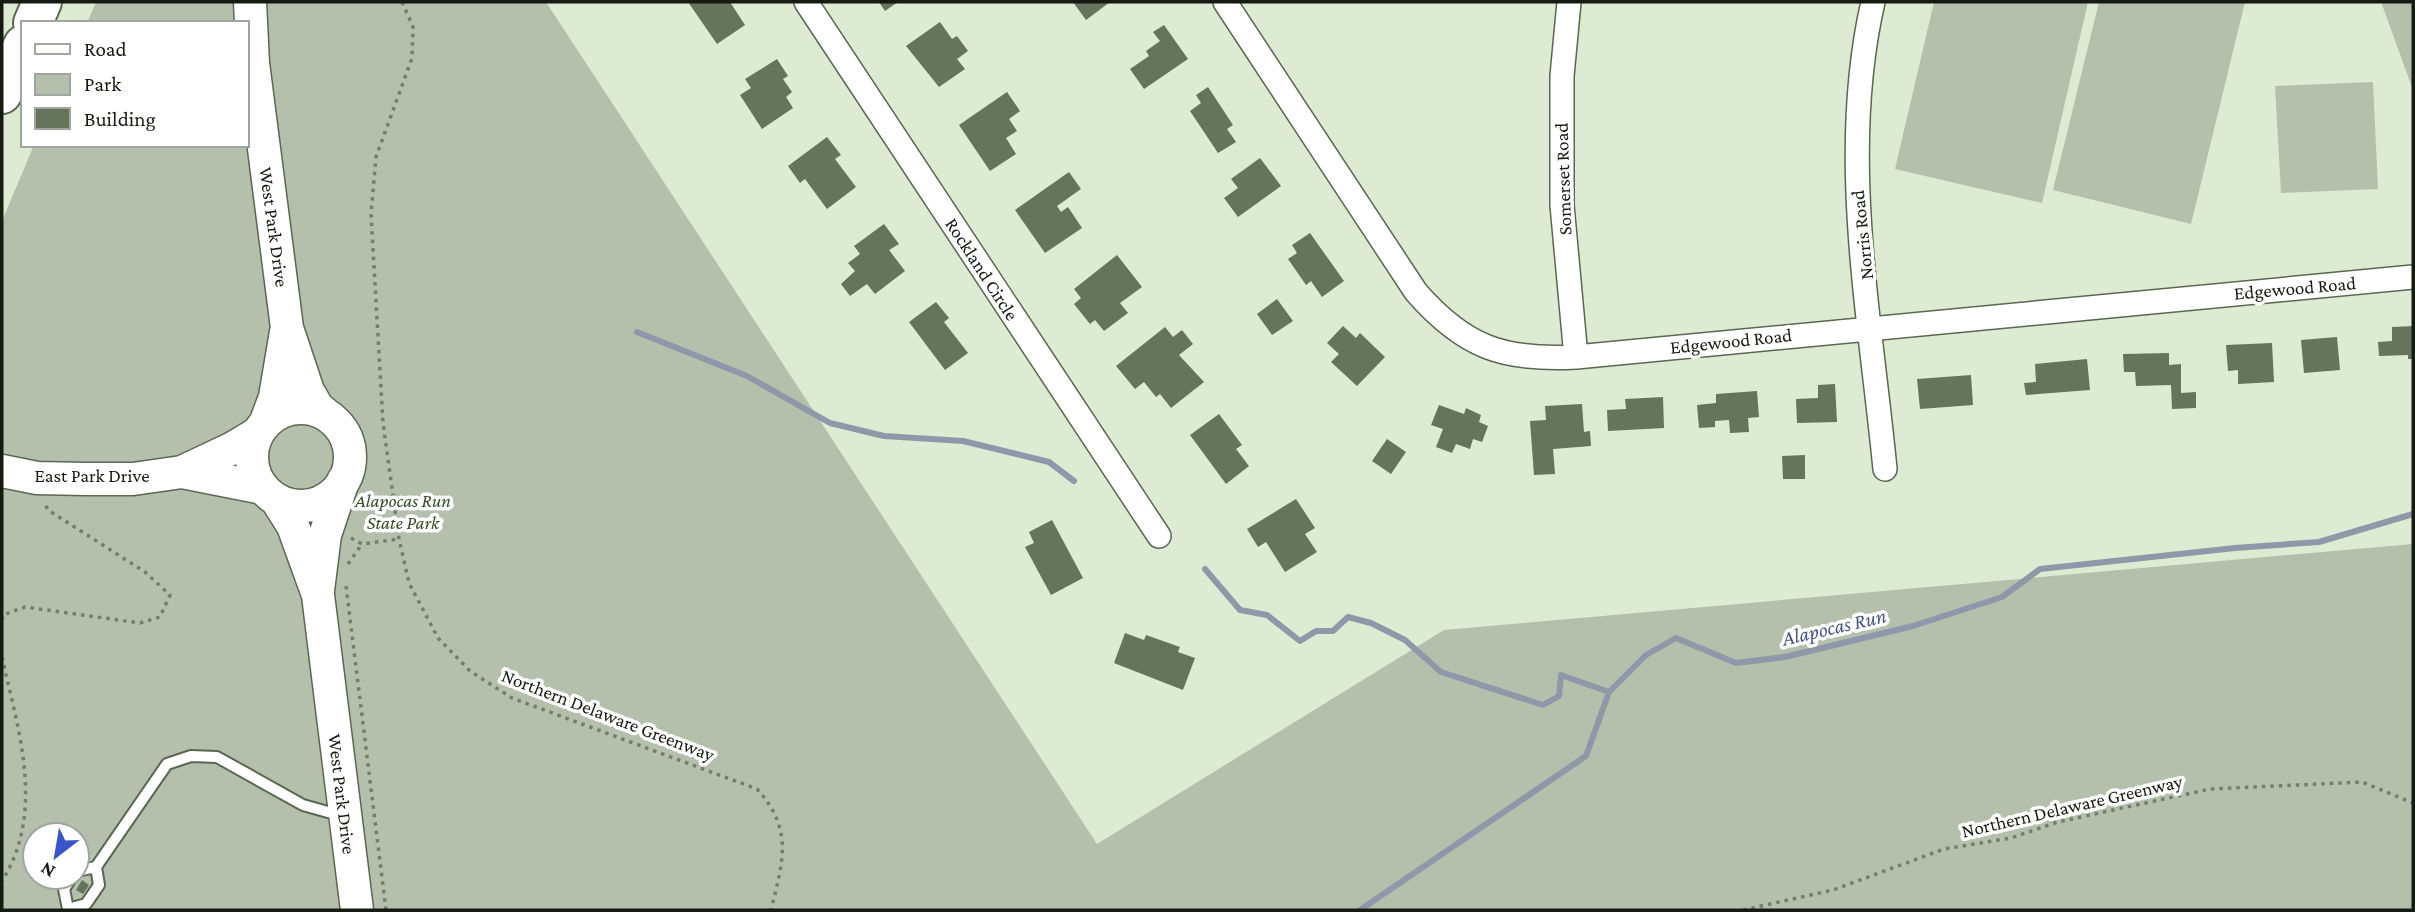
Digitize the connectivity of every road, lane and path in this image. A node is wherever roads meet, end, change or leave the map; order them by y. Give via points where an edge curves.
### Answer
1 (41, 2) edge
2 (250, 2) edge
3 (402, 2) edge
4 (806, 2) edge
5 (1225, 2) edge
6 (1873, 2) edge
7 (1564, 7) edge
8 (34, 21) edge
9 (21, 51) edge
10 (2, 94) edge
11 (2413, 277) edge
12 (1871, 327) junction
13 (287, 328) junction
14 (1576, 357) junction
15 (329, 417) junction
16 (262, 428) junction
17 (1885, 469) dead end
18 (2, 471) edge
19 (182, 472) junction
20 (344, 480) junction
21 (270, 493) junction
22 (55, 497) dead end
23 (325, 535) junction
24 (1158, 536) dead end
25 (400, 539) junction
26 (362, 544) junction
27 (347, 572) dead end
28 (332, 589) junction
29 (2, 620) edge
30 (2, 656) edge
31 (2413, 803) edge
32 (345, 817) junction
33 (96, 867) junction
34 (91, 868) edge
35 (2, 881) edge
36 (64, 891) edge
37 (68, 910) edge
38 (357, 910) edge
39 (386, 910) edge
40 (771, 910) edge
41 (1743, 910) edge

1 - 8 highway
2 - 13 street, West Park Drive via 253,63
3 - 25 path, Northern Delaware Greenway via 412,27 412,58 376,157 370,214 383,424
4 - 24 street, Rockland Circle
5 - 14 street, Edgewood Road via 1416,292 1437,316 1466,338 1502,353 1543,359
6 - 12 street, Norris Road via 1856,121 1857,187
7 - 14 street, Somerset Road via 1562,205
9 - 10 highway
11 - 12 street, Edgewood Road
12 - 14 street, Edgewood Road
12 - 17 street, Norris Road
13 - 15 street, West Park Drive via 308,391
13 - 16 street, West Park Drive via 275,397
15 - 16 street via 296,408 276,415
15 - 20 street via 348,443
16 - 19 street, East Park Drive via 233,448
16 - 21 street via 252,457 255,473
18 - 19 street, East Park Drive via 37,478 85,479
19 - 21 street, East Park Drive
20 - 21 street via 329,497 314,504 299,506
20 - 23 street, West Park Drive
21 - 28 street, West Park Drive
22 - 29 path via 42,496 48,510 145,572 170,595 160,617 140,623 25,607 3,615
23 - 26 path
23 - 28 street, West Park Drive
25 - 26 path
25 - 40 path, Northern Delaware Greenway via 410,583 428,622 455,656 490,686 757,789 770,804 783,838 784,854
26 - 27 path
28 - 32 street, West Park Drive
28 - 39 path
30 - 35 path via 27,773 19,847
31 - 41 path, Northern Delaware Greenway via 2361,782 2210,789 2058,822 2011,838 1944,849 1833,890
32 - 33 lane via 303,805 217,757 191,756 167,764
32 - 38 street, West Park Drive
33 - 34 lane
33 - 37 lane via 99,885 86,904
36 - 37 lane

